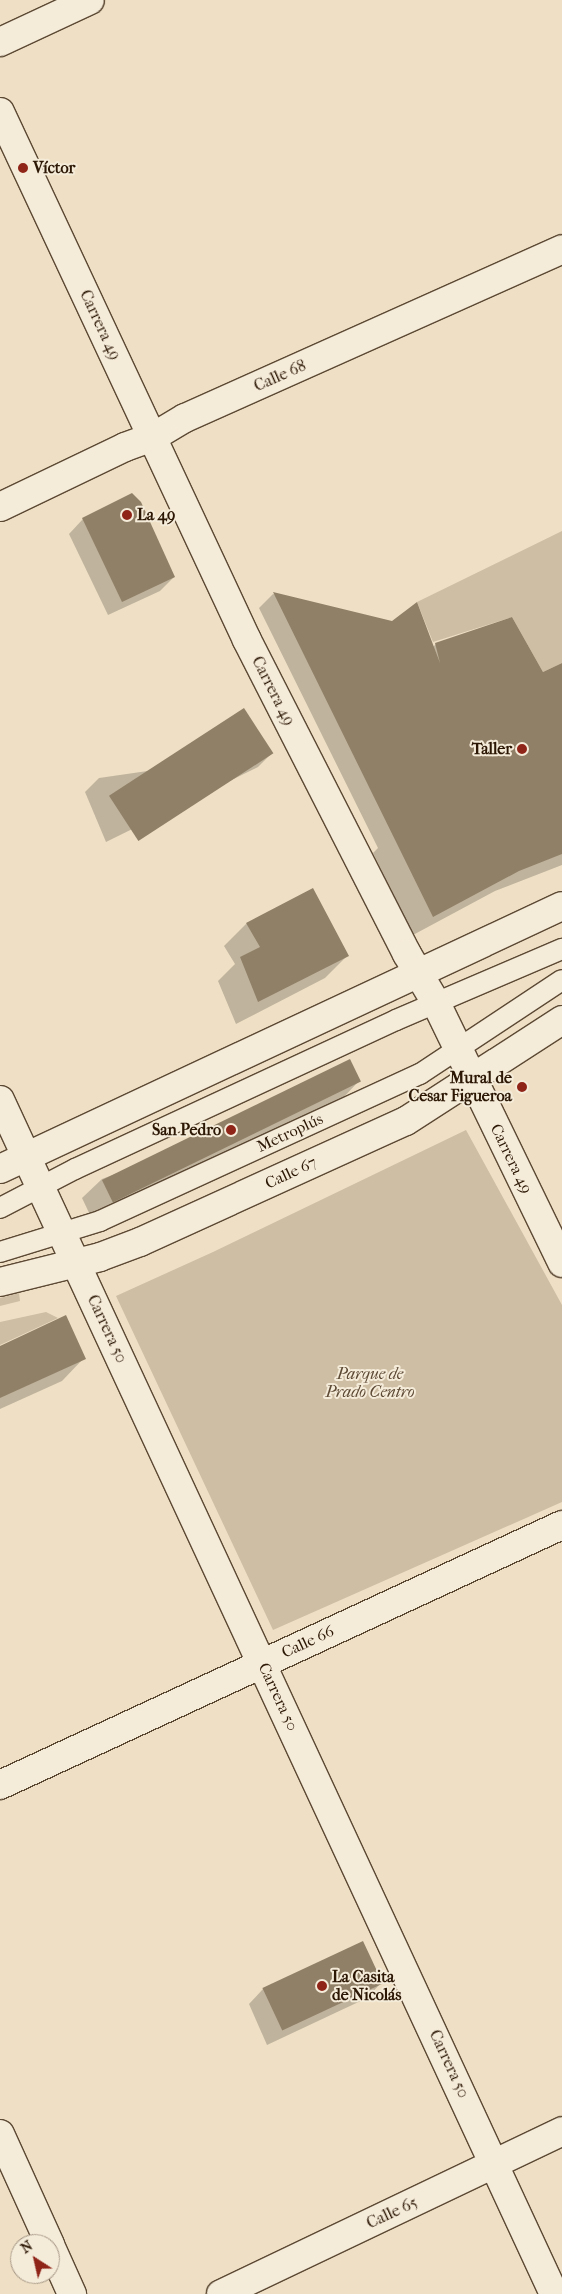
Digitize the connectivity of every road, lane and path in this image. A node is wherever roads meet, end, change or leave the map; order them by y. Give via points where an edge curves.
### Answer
1 (90, 0) edge
2 (0, 42) edge
3 (0, 112) edge
4 (562, 249) edge
5 (153, 437) junction
6 (0, 507) edge
7 (562, 906) edge
8 (562, 949) edge
9 (417, 974) junction
10 (562, 980) edge
11 (436, 1003) junction
12 (562, 1020) edge
13 (458, 1049) junction
14 (473, 1080) junction
15 (0, 1100) edge
16 (26, 1157) junction
17 (0, 1169) edge
18 (40, 1188) junction
19 (0, 1208) edge
20 (61, 1232) junction
21 (0, 1252) edge
22 (562, 1263) edge
23 (76, 1264) junction
24 (0, 1282) edge
25 (562, 1525) edge
26 (262, 1663) junction
27 (0, 1785) edge
28 (562, 2131) edge
29 (0, 2134) edge
30 (496, 2164) junction
31 (45, 2234) edge
32 (60, 2267) edge
33 (72, 2294) edge
34 (221, 2294) edge
35 (554, 2294) edge

1 - 2 street
3 - 5 street, Carrera 49
4 - 5 street, Calle 68 via 185,418
5 - 6 street, Calle 68 via 125,447
5 - 9 street, Carrera 49 via 247,640
7 - 9 street
8 - 11 lane
9 - 11 street, Carrera 49
9 - 16 street
10 - 13 lane, Metroplús
11 - 13 street, Carrera 49
11 - 18 lane
12 - 14 street, Calle 67
13 - 14 street, Carrera 49
13 - 20 lane, Metroplús via 411,1078 100,1220
14 - 22 street, Carrera 49
14 - 23 street, Calle 67 via 398,1125 168,1230
15 - 16 street, Carrera 50
16 - 17 street
16 - 18 street, Carrera 50
18 - 19 lane
18 - 20 street, Carrera 50
20 - 21 lane, Metroplús
20 - 23 street, Carrera 50
23 - 24 street, Calle 67
23 - 26 street, Carrera 50
25 - 26 street, Calle 66
26 - 27 street, Calle 66
26 - 30 street, Carrera 50
28 - 30 street, Calle 65
29 - 31 street
30 - 34 street, Calle 65
30 - 35 street, Carrera 50
32 - 33 street

